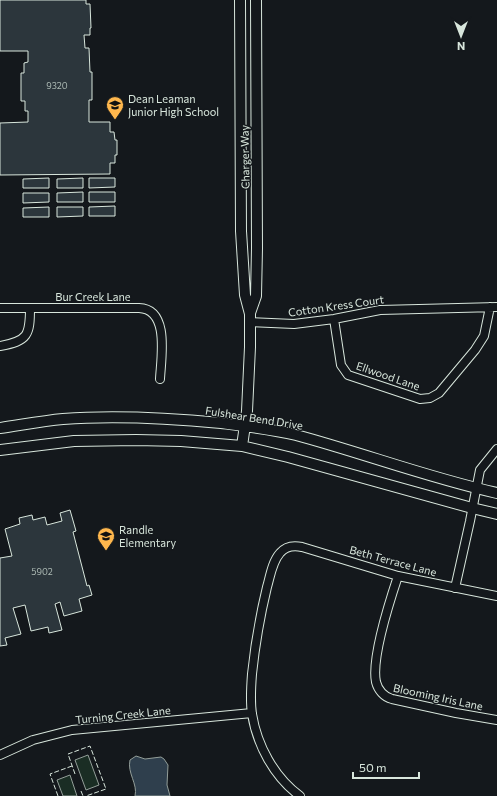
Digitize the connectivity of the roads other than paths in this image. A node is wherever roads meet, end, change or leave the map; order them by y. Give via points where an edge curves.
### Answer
1 (240, 0) edge
2 (256, 0) edge
3 (241, 231) junction
4 (258, 231) junction
5 (494, 307) edge
6 (0, 308) edge
7 (30, 308) junction
8 (250, 318) junction
9 (334, 319) junction
10 (0, 346) edge
11 (160, 379) dead end
12 (245, 426) junction
13 (0, 428) edge
14 (242, 446) junction
15 (497, 449) edge
16 (0, 450) edge
17 (476, 488) junction
18 (497, 493) edge
19 (472, 508) junction
20 (497, 514) edge
21 (398, 576) junction
22 (455, 588) junction
23 (497, 596) edge
24 (252, 713) junction
25 (497, 720) edge
26 (0, 755) edge
27 (300, 796) edge

1 - 3 street, Charger Way
2 - 4 street, Charger Way
3 - 4 street
3 - 8 street, Charger Way via 245,294
4 - 8 street, Charger Way via 256,296
5 - 9 street, Cotton Kress Court via 380,310
5 - 9 street, Ellwood Lane via 484,336 475,350 439,393 430,398 420,399 348,374 341,365
6 - 7 street, Bur Creek Lane
7 - 10 street via 30,326 25,336 17,342
7 - 11 street, Bur Creek Lane via 146,309 155,314 160,322
8 - 9 street, Cotton Kress Court via 294,324
8 - 12 street, Charger Way
12 - 13 street, Fulshear Bend Drive via 136,417 62,419
12 - 14 street, Charger Way
12 - 17 street, Fulshear Bend Drive via 294,435
14 - 16 street via 181,441 74,441
14 - 19 street
15 - 17 street via 480,470
17 - 18 street, Fulshear Bend Drive
17 - 19 street
19 - 20 street
19 - 22 street
21 - 22 street, Beth Terrace Lane
21 - 24 street, Beth Terrace Lane via 302,547 291,546 284,549 275,562 260,617 253,667
21 - 25 street, Blooming Iris Lane via 386,614 378,655 378,688 392,699
22 - 23 street, Beth Terrace Lane
24 - 26 street, Turning Creek Lane via 72,730 33,740
24 - 27 street via 257,734 270,764

